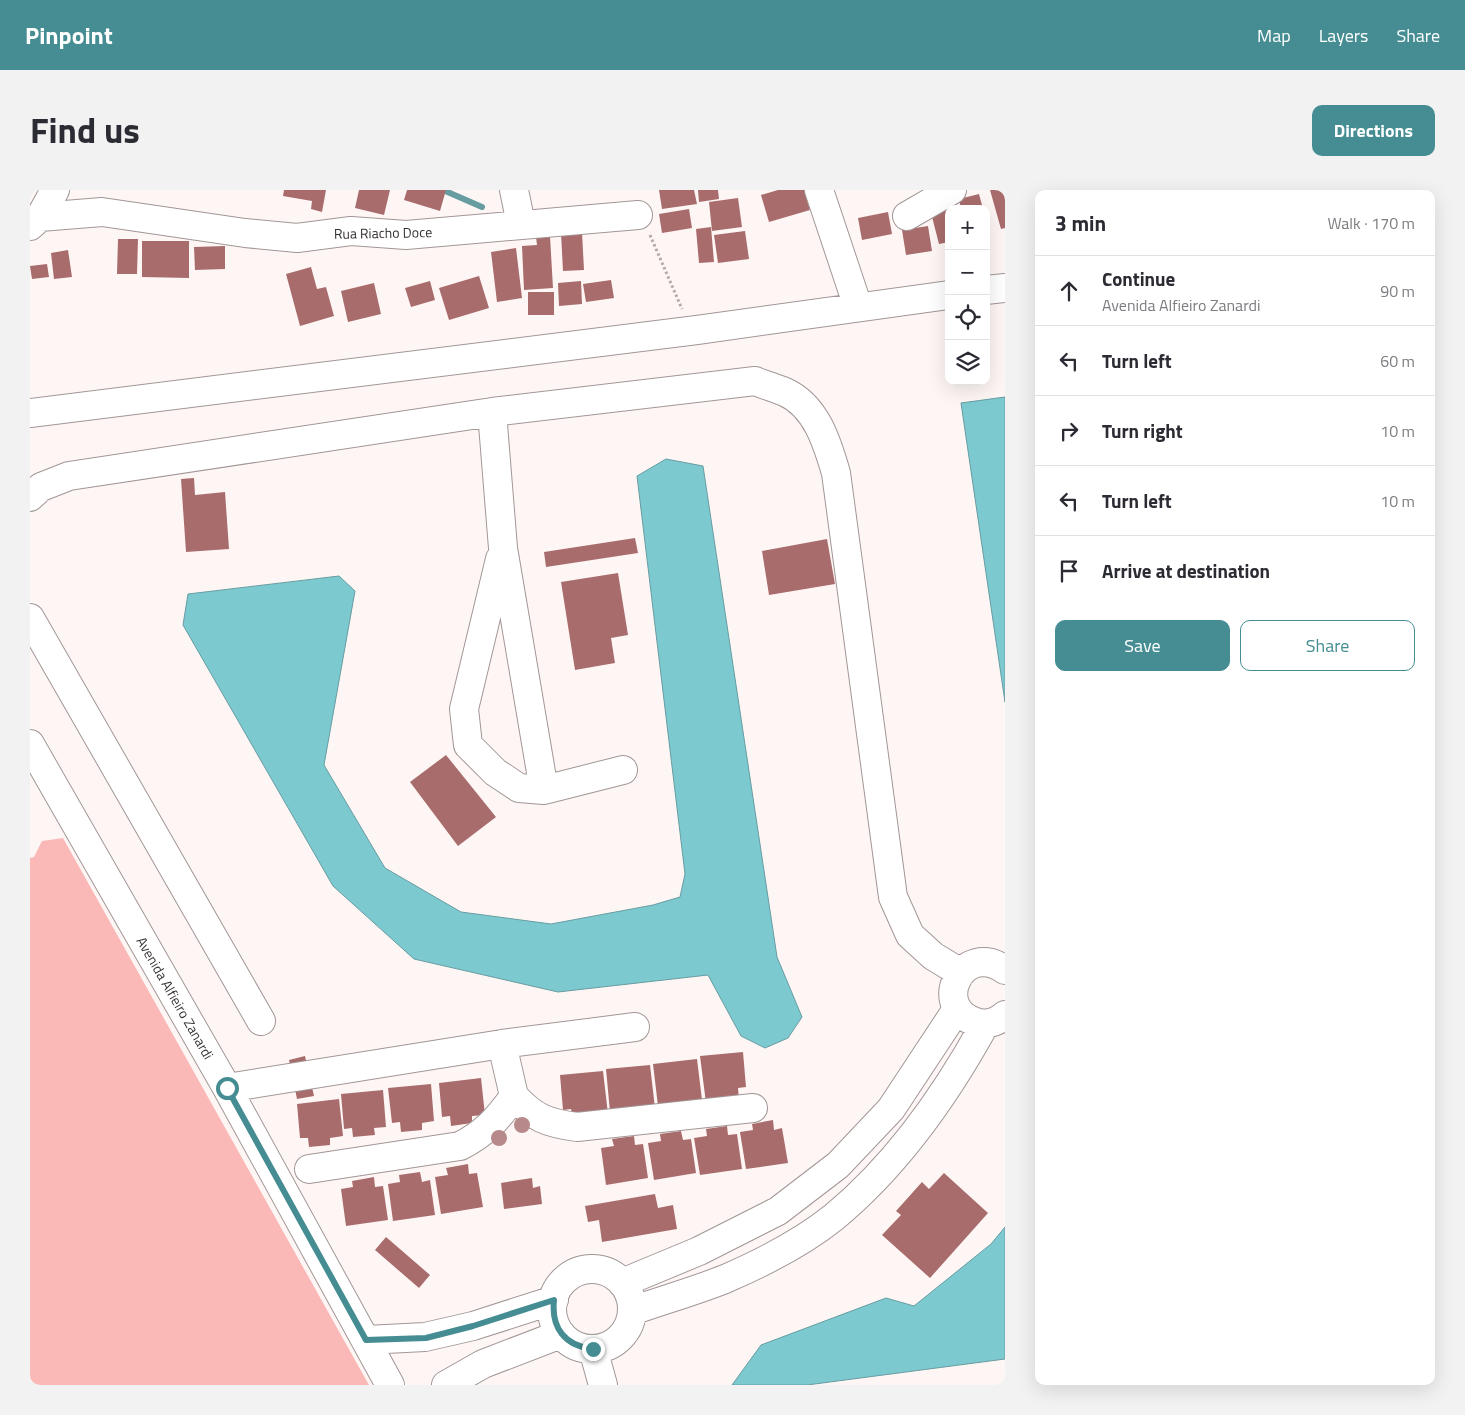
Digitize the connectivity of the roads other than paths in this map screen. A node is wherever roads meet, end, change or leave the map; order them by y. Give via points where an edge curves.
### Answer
1 (55, 190) edge
2 (514, 190) edge
3 (819, 190) edge
4 (952, 190) edge
5 (638, 215) road end
6 (907, 216) dead end
7 (35, 222) edge
8 (521, 224) junction
9 (1005, 288) edge
10 (990, 290) edge
11 (945, 296) edge
12 (858, 308) junction
13 (492, 412) junction
14 (30, 413) edge
15 (30, 497) edge
16 (503, 548) junction
17 (30, 618) edge
18 (30, 744) edge
19 (623, 770) dead end
20 (544, 790) junction
21 (1003, 963) edge
22 (961, 973) junction
23 (957, 1009) junction
24 (995, 1019) edge
25 (261, 1020) dead end
26 (636, 1027) dead end
27 (502, 1044) junction
28 (227, 1088) junction
29 (514, 1096) junction
30 (753, 1108) dead end
31 (309, 1168) dead end
32 (622, 1283) junction
33 (554, 1300) junction
34 (632, 1311) junction
35 (561, 1334) junction
36 (366, 1340) junction
37 (593, 1349) junction
38 (390, 1385) edge
39 (446, 1385) edge
40 (603, 1385) edge

1 - 7 street
2 - 8 street
3 - 12 street
4 - 6 street
5 - 8 street, Rua Riacho Doce
7 - 8 street, Rua Riacho Doce via 102,212 298,238 351,231 406,235
9 - 10 street
11 - 12 street
12 - 14 street
13 - 15 street via 68,476 41,487
13 - 16 street
13 - 22 street via 755,381 787,392 808,410 825,436 836,472 893,897 910,935 933,956
16 - 20 street
16 - 20 street via 464,709 468,745 495,772 519,788
17 - 25 street
18 - 28 street, Avenida Alfieiro Zanardi
19 - 20 street
21 - 22 street via 978,962
22 - 23 street via 953,990
23 - 24 street via 969,1020
23 - 32 street via 891,1109 838,1165 778,1211 699,1251
24 - 34 street via 926,1119 882,1170 834,1217 782,1250 725,1279
26 - 27 street
27 - 28 street
27 - 29 street
28 - 36 street, Avenida Alfieiro Zanardi
29 - 30 street via 529,1113 557,1124 577,1127
29 - 31 street via 497,1120 480,1136 460,1146
32 - 33 street via 601,1270 583,1271 566,1279
32 - 34 street via 632,1301
33 - 35 street via 554,1318
33 - 36 street via 426,1338
34 - 37 street via 624,1334 605,1347
35 - 37 street via 581,1348
35 - 39 street via 484,1364
36 - 38 street, Avenida Alfieiro Zanardi
37 - 40 street

